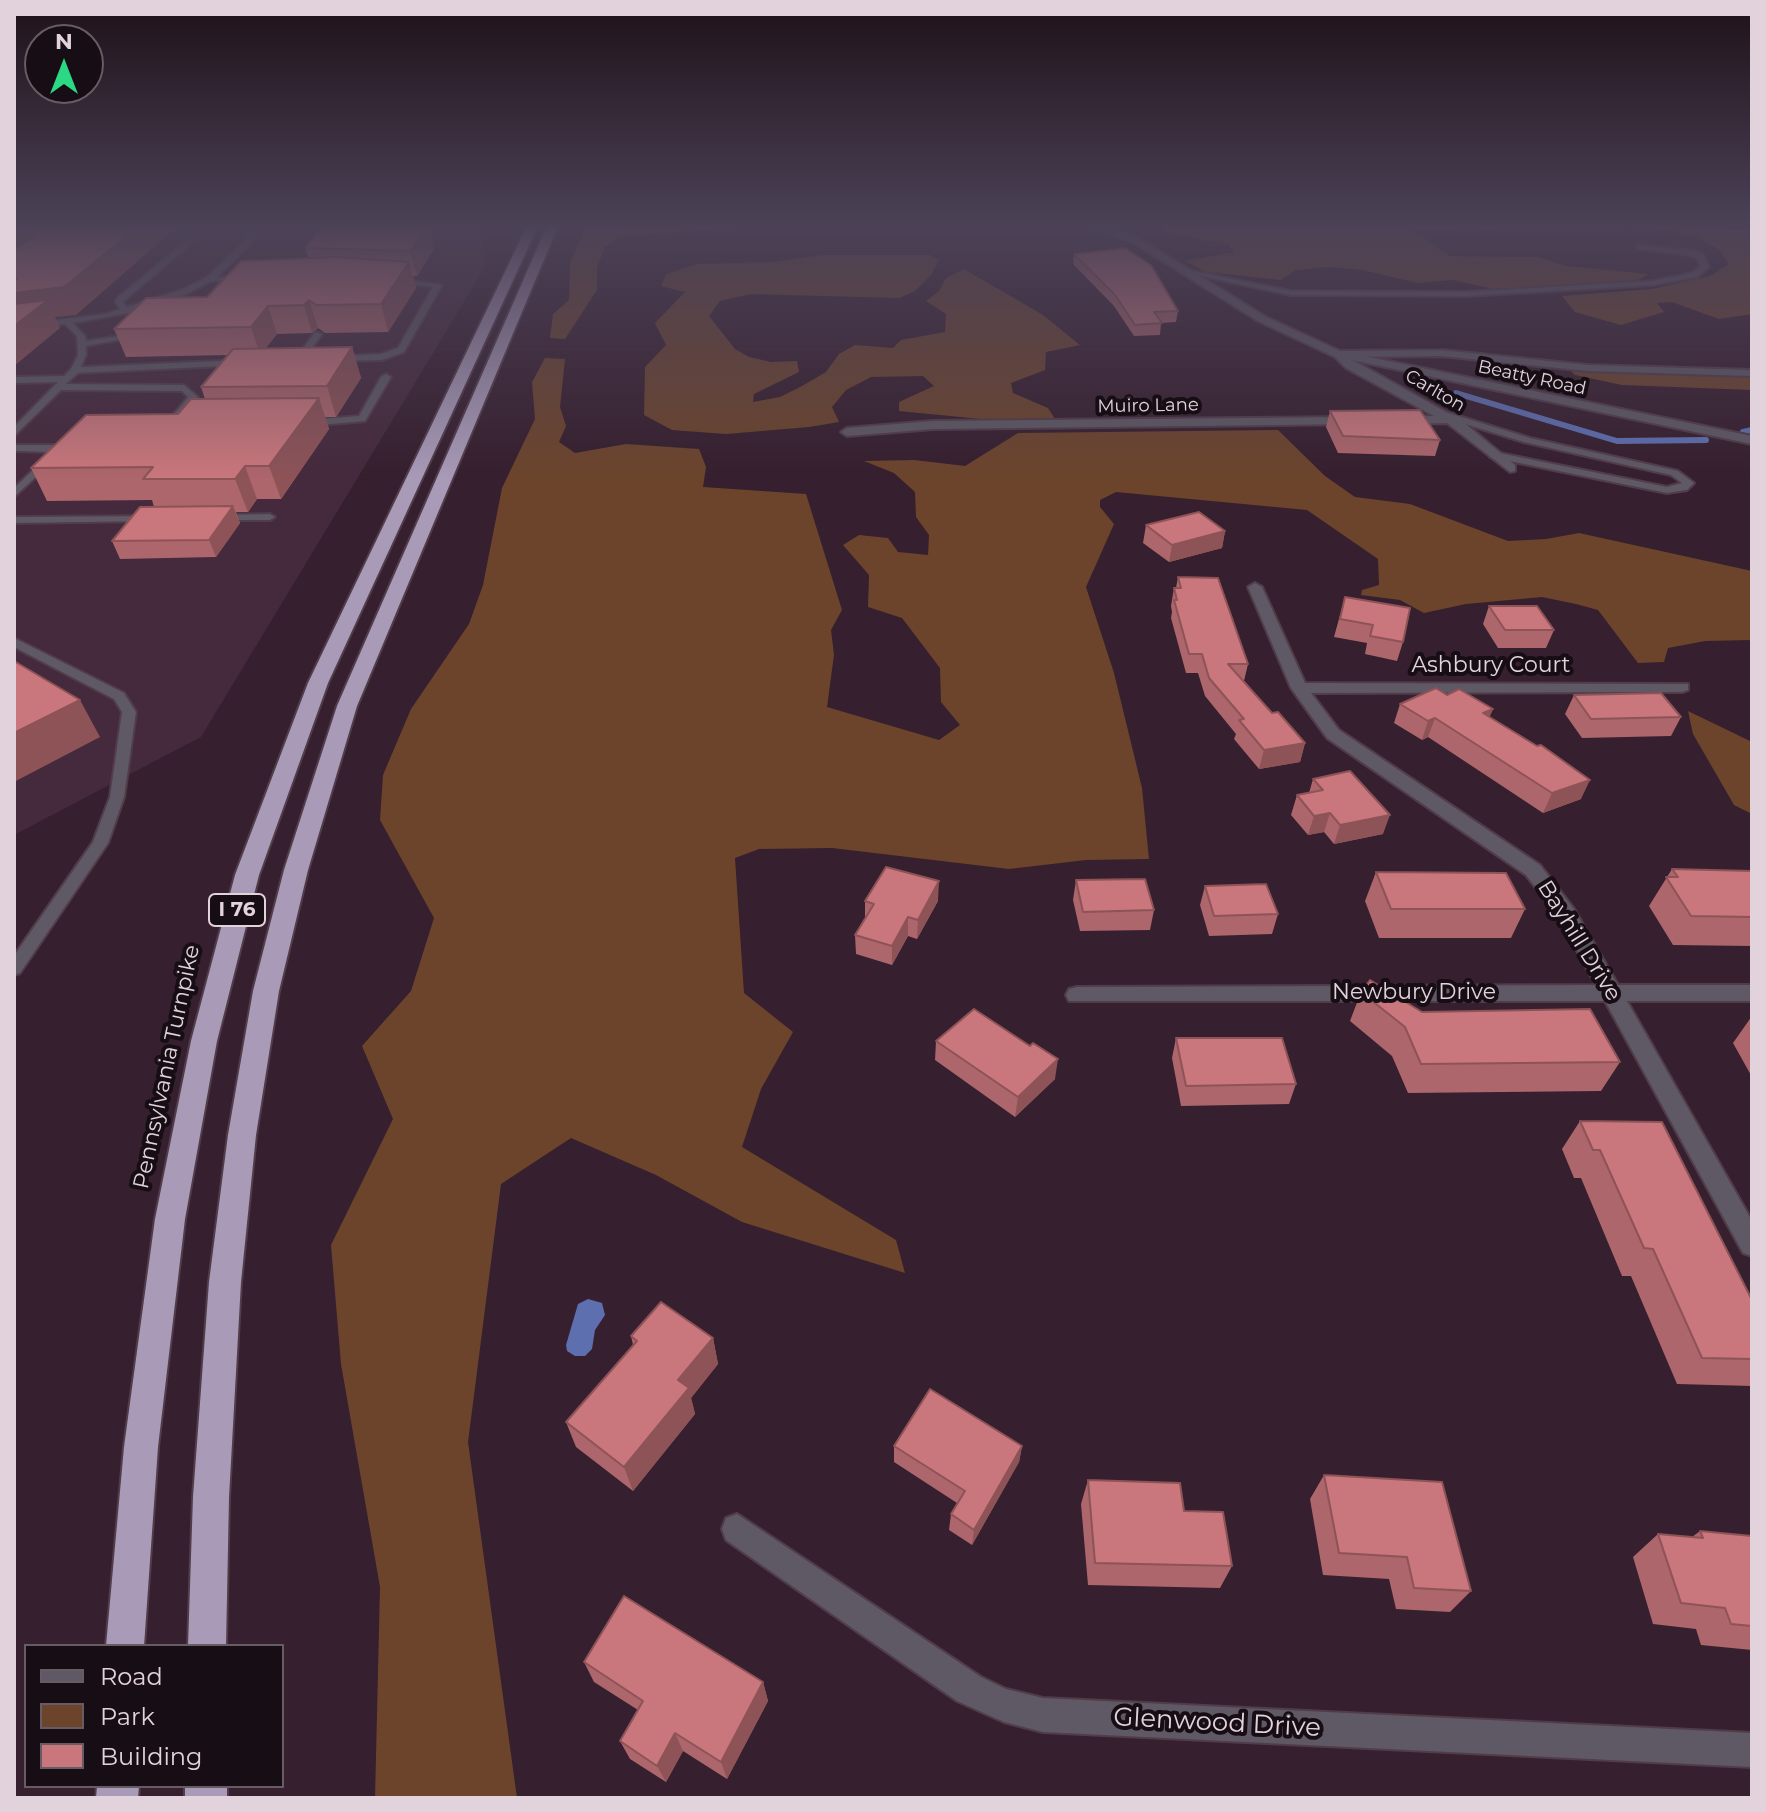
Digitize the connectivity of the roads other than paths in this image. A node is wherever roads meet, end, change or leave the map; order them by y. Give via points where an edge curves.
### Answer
1 (123, 311) edge
2 (148, 311) edge
3 (423, 311) edge
4 (493, 311) edge
5 (517, 311) edge
6 (1249, 311) edge
7 (163, 312) edge
8 (68, 322) junction
9 (14, 328) edge
10 (318, 334) edge
11 (132, 337) edge
12 (82, 344) junction
13 (1337, 354) junction
14 (327, 359) edge
15 (299, 360) junction
16 (313, 360) edge
17 (285, 361) edge
18 (255, 362) edge
19 (75, 370) junction
20 (1752, 373) edge
21 (386, 377) dead end
22 (14, 380) edge
23 (64, 383) junction
24 (1446, 416) junction
25 (1369, 421) edge
26 (1385, 421) edge
27 (290, 424) edge
28 (187, 425) edge
29 (847, 432) dead end
30 (14, 433) edge
31 (1752, 440) edge
32 (14, 448) edge
33 (1494, 455) junction
34 (1510, 468) dead end
35 (20, 483) edge
36 (14, 494) edge
37 (270, 517) dead end
38 (165, 518) edge
39 (210, 518) edge
40 (14, 520) edge
41 (1255, 587) dead end
42 (14, 642) edge
43 (1682, 687) dead end
44 (1299, 688) junction
45 (14, 969) edge
46 (1612, 991) junction
47 (1752, 993) edge
48 (1077, 995) dead end
49 (1752, 1245) edge
50 (737, 1529) dead end
51 (125, 1644) edge
52 (207, 1644) edge
53 (1752, 1750) edge

1 - 8 lane
2 - 7 lane
3 - 14 lane via 401,350 382,357
4 - 51 highway, Pennsylvania Turnpike / I 76 via 318,683 247,875 204,1041 170,1219 141,1447
5 - 52 highway, I 76 via 347,706 296,870 266,991 225,1282
6 - 13 street, Beatty Road
8 - 9 lane
8 - 12 lane
10 - 15 lane
11 - 12 lane
12 - 19 lane
13 - 20 street via 1441,353 1588,368
13 - 24 street, Carlton via 1350,366
13 - 31 street, Beatty Road
15 - 16 lane
15 - 17 lane
18 - 19 lane
19 - 23 lane
21 - 27 lane via 362,419
22 - 23 lane
23 - 28 lane via 184,388 193,397 176,420
23 - 30 lane
24 - 26 street
24 - 33 street, Carlton
24 - 33 lane via 1665,470 1689,483 1667,490
25 - 29 street, Muiro Lane via 933,425
32 - 35 lane via 58,451
33 - 34 street, Carlton
35 - 36 lane
37 - 39 lane
38 - 40 lane
41 - 44 street, Bayhill Drive
42 - 45 lane via 119,696 129,712 117,797 100,843
43 - 44 street, Ashbury Court
44 - 46 street, Bayhill Drive via 1333,734 1533,870 1567,914
46 - 47 street, Newbury Drive
46 - 48 street, Newbury Drive
46 - 49 street, Bayhill Drive
50 - 53 street, Glenwood Drive via 969,1689 1043,1715

